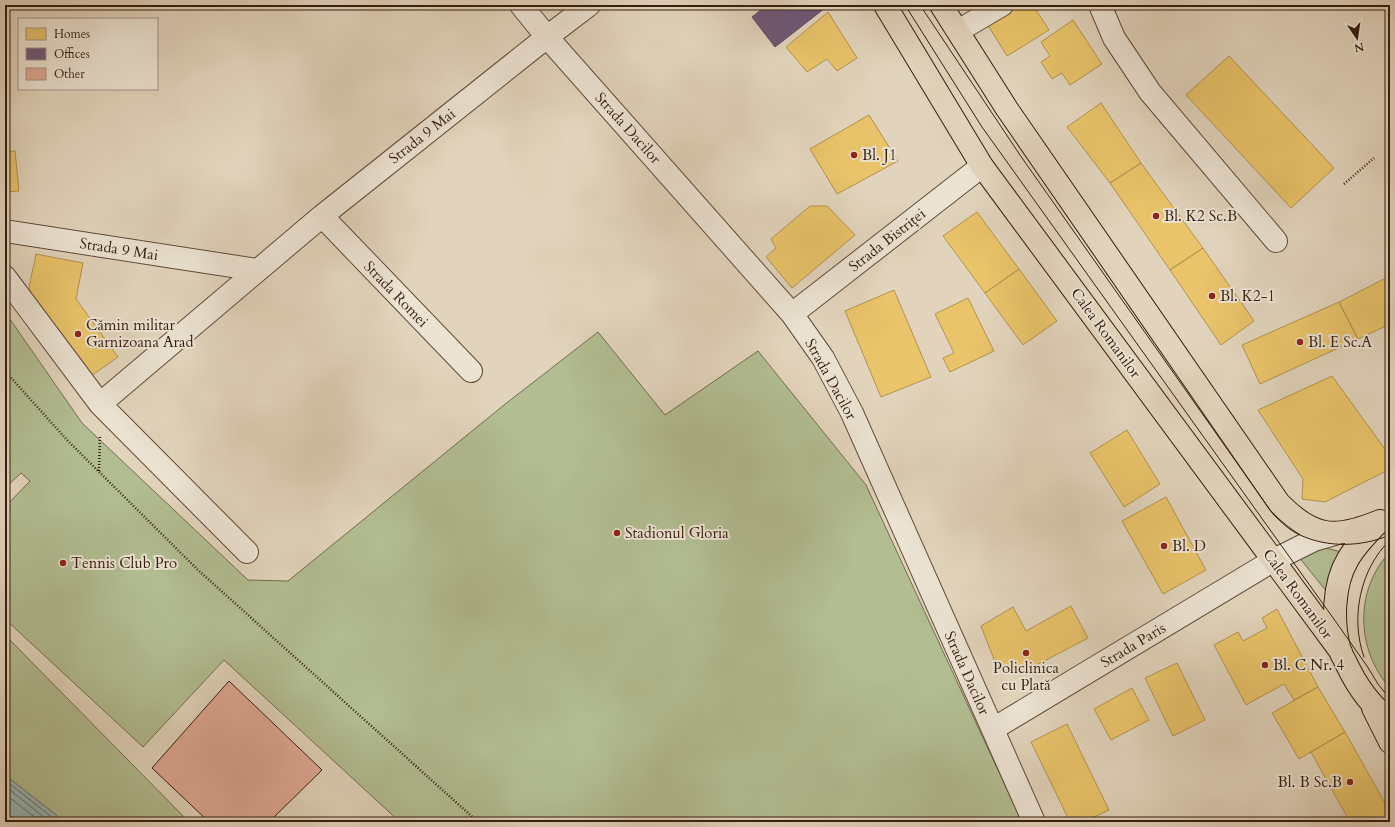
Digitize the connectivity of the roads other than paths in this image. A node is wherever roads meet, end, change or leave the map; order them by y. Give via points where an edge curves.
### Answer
1 (521, 5) edge
2 (589, 5) edge
3 (885, 5) edge
4 (941, 5) edge
5 (1002, 5) edge
6 (1100, 5) edge
7 (958, 31) junction
8 (547, 37) junction
9 (982, 166) junction
10 (322, 216) junction
11 (5, 231) edge
12 (1276, 241) dead end
13 (257, 270) junction
14 (5, 277) edge
15 (792, 314) junction
16 (471, 371) dead end
17 (100, 404) junction
18 (1385, 517) edge
19 (1335, 534) junction
20 (247, 552) dead end
21 (1274, 560) junction
22 (1341, 652) junction
23 (1368, 700) junction
24 (1390, 720) edge
25 (993, 729) junction
26 (1390, 742) edge
27 (1034, 822) edge

1 - 8 street, Strada Dacilor
2 - 8 street, Strada 9 Mai
3 - 9 main road, Calea Romanilor
4 - 7 main road
5 - 7 street
6 - 12 street via 1114,38 1150,92
7 - 19 main road via 1008,109 1275,498 1290,515 1305,525
8 - 10 street, Strada 9 Mai
8 - 15 street, Strada Dacilor
9 - 15 street, Strada Bistriței
9 - 21 main road, Calea Romanilor
10 - 13 street, Strada 9 Mai
10 - 16 street, Strada Romei
11 - 13 street, Strada 9 Mai
13 - 17 street, Strada 9 Mai
14 - 17 street
15 - 25 street, Strada Dacilor via 823,358 852,413
17 - 20 street
18 - 19 main road
18 - 22 main road via 1348,559 1339,582 1335,609
19 - 21 street, Strada Paris via 1314,540
21 - 22 main road, Calea Romanilor
21 - 25 street, Strada Paris
22 - 23 main road
23 - 24 main road
23 - 26 main road
25 - 27 street, Strada Dacilor

